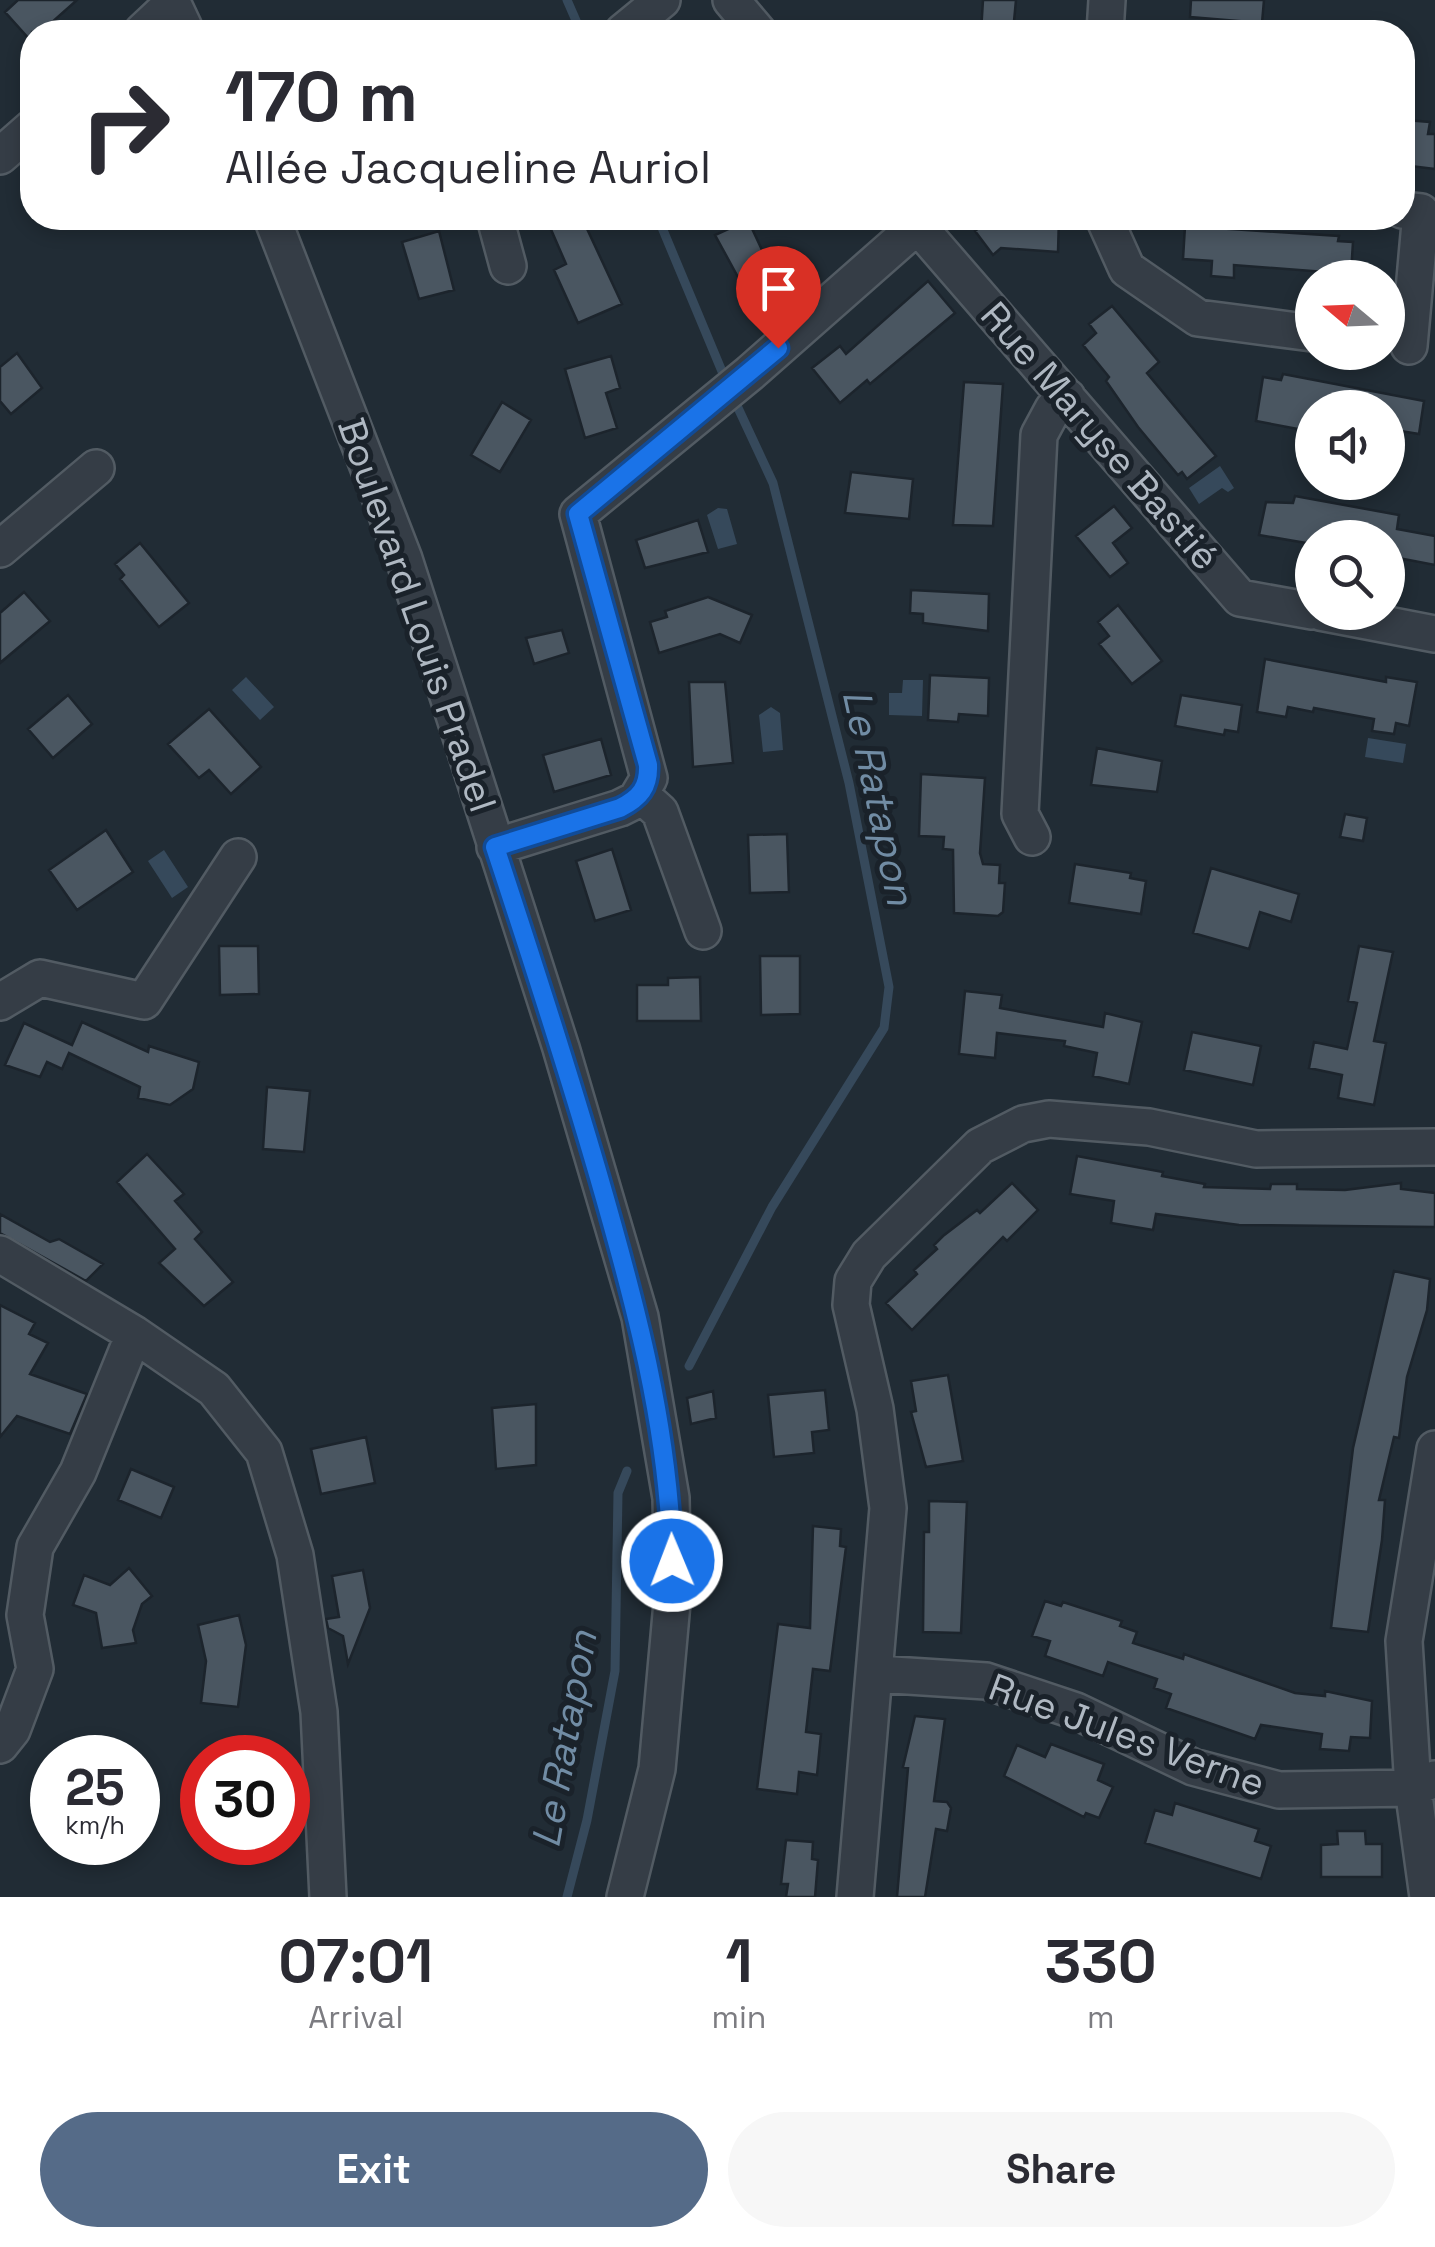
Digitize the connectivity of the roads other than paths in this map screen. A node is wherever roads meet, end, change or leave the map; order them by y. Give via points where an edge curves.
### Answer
1 (662, 0) edge
2 (731, 0) edge
3 (638, 20) edge
4 (748, 20) edge
5 (20, 138) edge
6 (0, 156) edge
7 (1415, 211) edge
8 (277, 230) edge
9 (498, 230) edge
10 (907, 230) edge
11 (926, 230) edge
12 (1109, 230) edge
13 (508, 266) dead end
14 (1295, 331) edge
15 (1410, 346) edge
16 (1067, 397) junction
17 (96, 468) dead end
18 (0, 549) edge
19 (1295, 608) edge
20 (1405, 628) edge
21 (1435, 634) edge
22 (640, 794) junction
23 (1032, 837) dead end
24 (495, 847) junction
25 (238, 857) dead end
26 (703, 931) dead end
27 (0, 1002) edge
28 (1433, 1141) edge
29 (0, 1254) edge
30 (134, 1334) junction
31 (1435, 1449) edge
32 (12, 1612) edge
33 (877, 1674) junction
34 (0, 1745) edge
35 (1424, 1783) edge
36 (328, 1897) edge
37 (625, 1897) edge
38 (855, 1897) edge
39 (1428, 1897) edge

1 - 3 street
2 - 4 street
5 - 6 street
7 - 15 street via 1422,212
8 - 24 street, Boulevard Louis Pradel via 404,559
9 - 13 street
10 - 22 street via 750,373 578,514 648,765
11 - 16 street, Rue Maryse Bastié
12 - 14 street via 1127,269 1198,318
16 - 19 street, Rue Maryse Bastié via 1240,598
16 - 23 street via 1038,435 1020,814
17 - 18 street
20 - 21 street
22 - 24 street via 620,808
22 - 26 street via 660,812
24 - 37 street, Boulevard Louis Pradel via 640,1317 671,1498 674,1592 666,1702
25 - 27 street via 144,1000 40,978
28 - 33 street via 1256,1149 1148,1128 1049,1119 999,1133 958,1166 853,1281 851,1305 888,1508
29 - 30 street
30 - 32 street via 78,1472 35,1547
30 - 36 street via 214,1390 264,1452 295,1555 319,1712
31 - 35 street via 1404,1641
32 - 34 street via 35,1669
33 - 35 street, Rue Jules Verne via 986,1681 1076,1711 1193,1767 1279,1790
33 - 38 street
35 - 39 street

